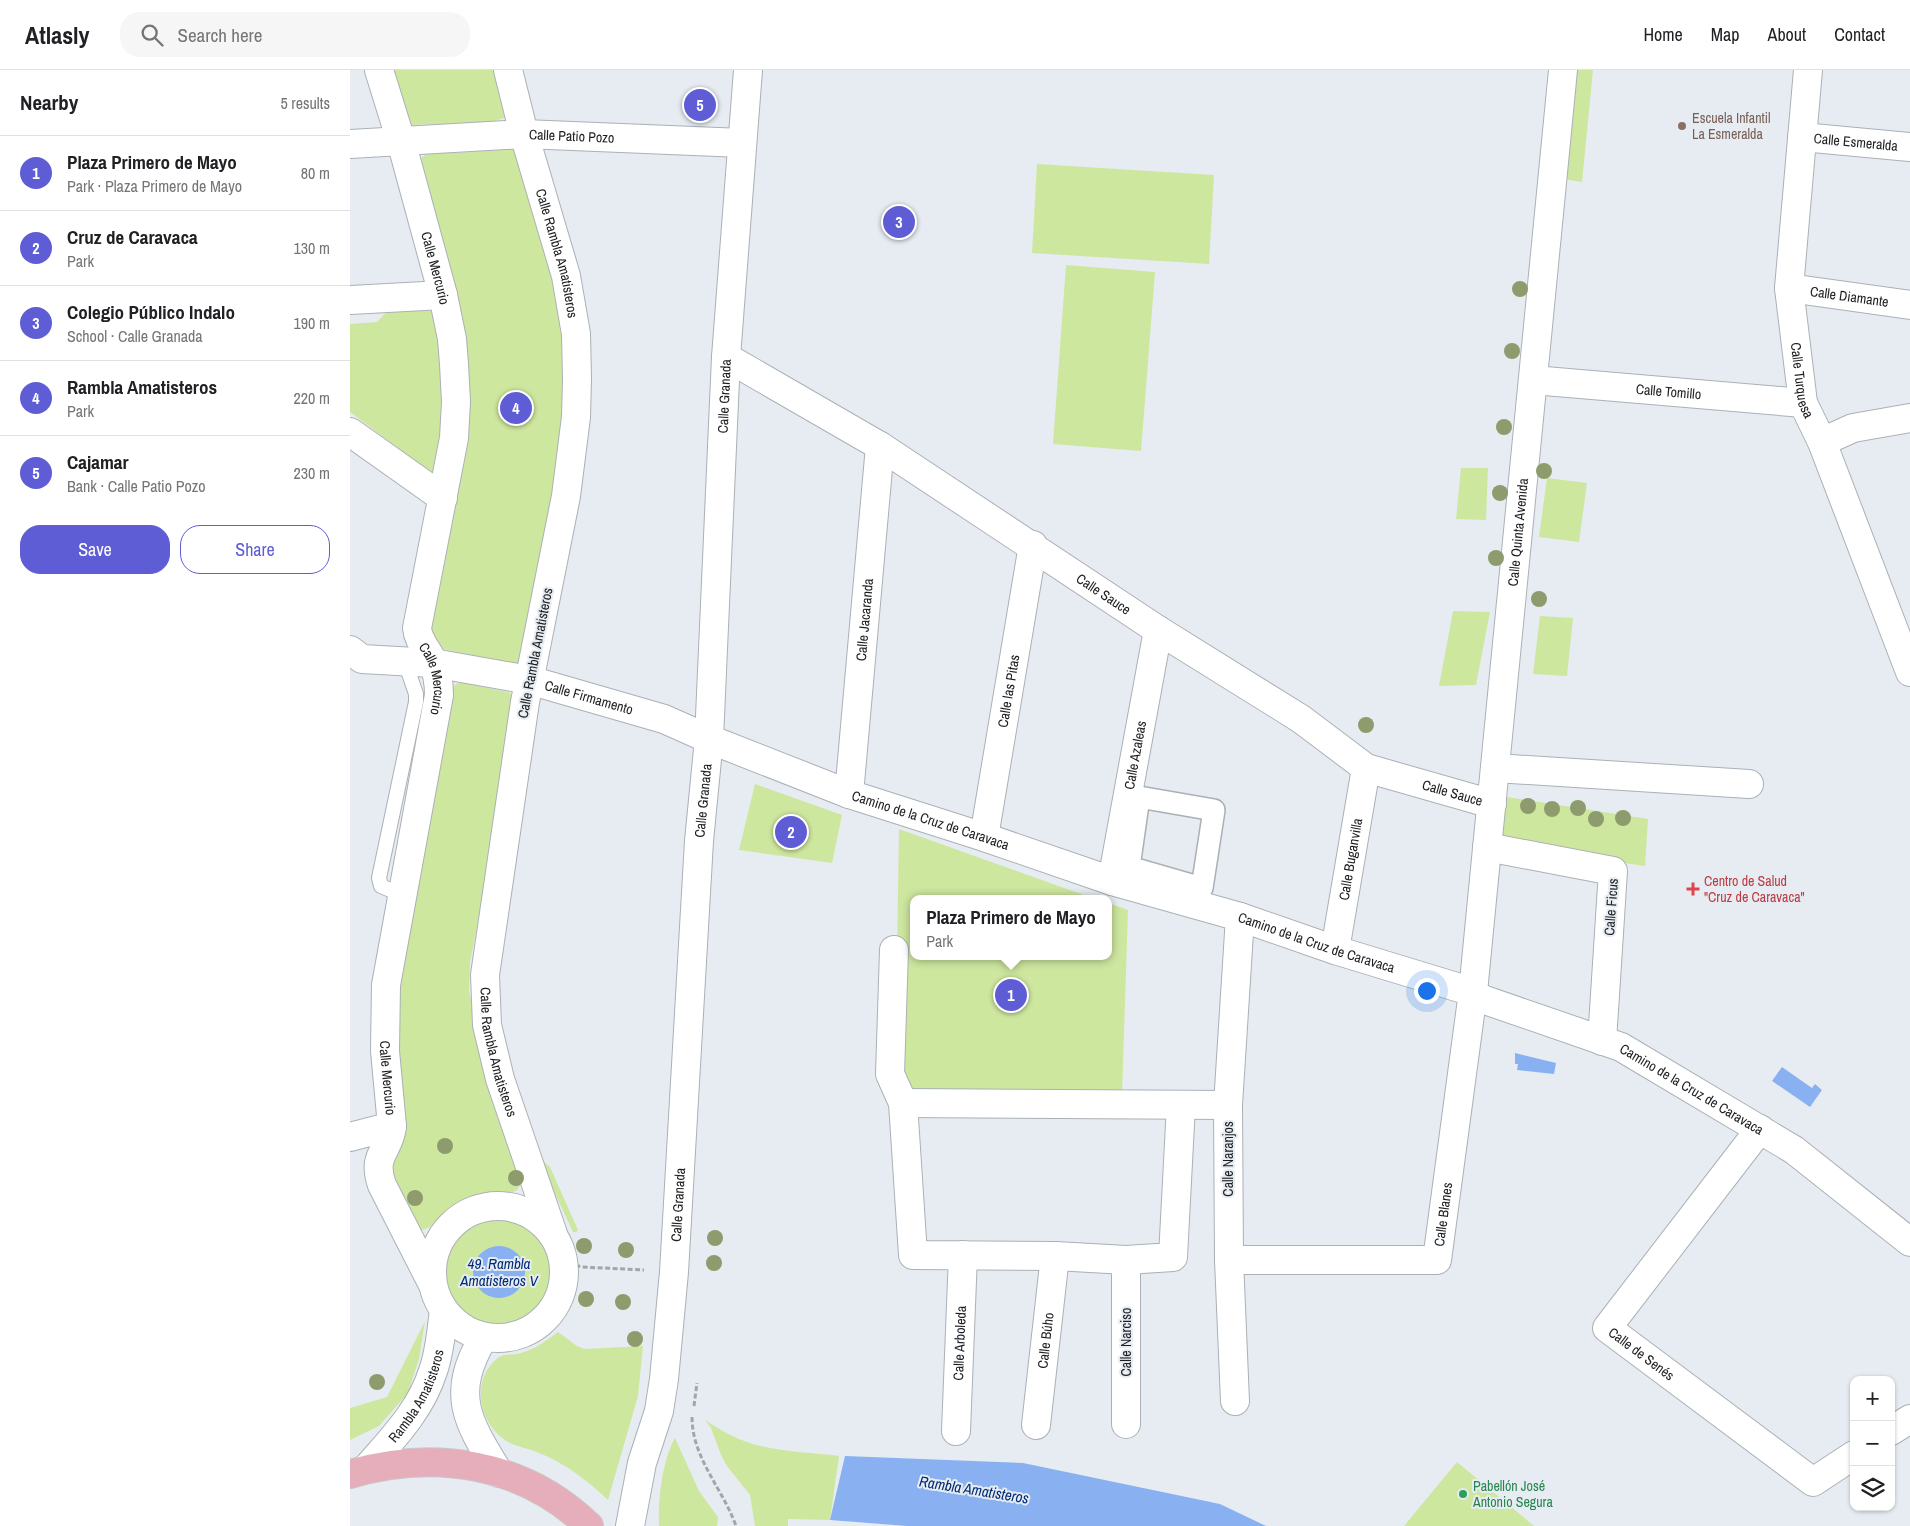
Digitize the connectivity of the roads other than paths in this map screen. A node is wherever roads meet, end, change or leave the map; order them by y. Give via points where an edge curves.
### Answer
1 (379, 70) edge
2 (508, 70) edge
3 (748, 70) edge
4 (1563, 70) edge
5 (1808, 70) edge
6 (524, 134) junction
7 (1802, 137) junction
8 (401, 141) junction
9 (742, 143) junction
10 (350, 144) edge
11 (1910, 147) edge
12 (1789, 288) junction
13 (443, 295) junction
14 (350, 300) edge
15 (1910, 305) edge
16 (726, 357) junction
17 (1533, 380) junction
18 (1804, 403) junction
19 (1910, 418) edge
20 (350, 432) edge
21 (1822, 442) junction
22 (880, 446) junction
23 (443, 498) junction
24 (1032, 545) junction
25 (1158, 630) junction
26 (354, 658) edge
27 (405, 662) junction
28 (433, 664) junction
29 (1910, 672) edge
30 (529, 680) junction
31 (709, 739) junction
32 (1366, 768) junction
33 (1495, 768) junction
34 (1750, 784) dead end
35 (849, 794) junction
36 (1492, 804) junction
37 (1214, 810) joint
38 (984, 837) junction
39 (1487, 847) junction
40 (1112, 881) junction
41 (402, 895) junction
42 (1240, 917) junction
43 (894, 950) dead end
44 (1335, 950) junction
45 (1473, 992) junction
46 (1602, 1040) junction
47 (903, 1103) junction
48 (1181, 1105) junction
49 (1228, 1106) junction
50 (392, 1126) junction
51 (1760, 1130) junction
52 (350, 1137) edge
53 (553, 1234) junction
54 (1910, 1242) edge
55 (963, 1255) junction
56 (1055, 1256) junction
57 (1126, 1260) junction
58 (1229, 1260) junction
59 (432, 1282) junction
60 (444, 1311) junction
61 (484, 1338) junction
62 (1235, 1401) dead end
63 (1910, 1419) edge
64 (1126, 1424) dead end
65 (1036, 1425) dead end
66 (1895, 1428) edge
67 (956, 1431) dead end
68 (1850, 1458) edge
69 (358, 1472) edge
70 (499, 1473) junction
71 (589, 1526) edge
72 (630, 1526) edge

1 - 8 street, Calle Mercurio
2 - 6 street, Calle Rambla Amatisteros
3 - 9 street, Calle Granada
4 - 17 street, Calle Quinta Avenida
5 - 7 street, Calle Turquesa
6 - 8 street, Calle Patio Pozo
6 - 9 street, Calle Patio Pozo
6 - 30 street, Calle Rambla Amatisteros via 566,276 577,357 576,417 566,496
7 - 11 street, Calle Esmeralda
7 - 12 street, Calle Turquesa
8 - 10 street, Calle Patio Pozo
8 - 13 street, Calle Mercurio
9 - 16 street, Calle Granada
12 - 15 street, Calle Diamante
12 - 18 street, Calle Turquesa
13 - 14 street
13 - 23 street, Calle Mercurio via 452,339 456,402 454,438
16 - 22 street, Calle Sauce
16 - 31 street, Calle Granada
17 - 18 street, Calle Tomillo
17 - 33 street, Calle Quinta Avenida
18 - 21 street, Calle Turquesa
19 - 21 street via 1853,428
20 - 23 street
21 - 29 street, Calle Turquesa
22 - 24 street, Calle Sauce
22 - 35 street, Calle Jacaranda
23 - 28 street, Calle Mercurio via 417,628
24 - 25 street, Calle Sauce
24 - 38 street, Calle las Pitas
25 - 32 street, Calle Sauce via 1301,719
25 - 40 street, Calle Azaleas
26 - 27 street, Calle Firmamento
27 - 28 street, Calle Firmamento
27 - 41 lane via 416,702 379,878 381,886
28 - 30 street, Calle Firmamento
28 - 41 street, Calle Mercurio via 439,695
30 - 31 street, Calle Firmamento via 664,719
30 - 53 street, Calle Rambla Amatisteros via 484,996 487,1026 500,1079
31 - 35 street, Camino de la Cruz de Caravaca
31 - 72 street, Calle Granada via 699,841 674,1272 664,1379 659,1411 642,1463
32 - 36 street, Calle Sauce
32 - 44 street, Calle Buganvilla
33 - 34 street
33 - 36 street, Calle Quinta Avenida
35 - 38 street, Camino de la Cruz de Caravaca
36 - 39 street, Calle Quinta Avenida
37 - 37 street via 1202,888 1129,867 1139,797
38 - 40 street, Camino de la Cruz de Caravaca
39 - 45 street, Calle Quinta Avenida
39 - 46 street, Calle Ficus via 1613,871
40 - 42 street, Camino de la Cruz de Caravaca
41 - 50 street, Calle Mercurio via 386,985 384,1024
42 - 44 street, Camino de la Cruz de Caravaca
42 - 49 street, Calle Naranjos
43 - 47 street via 890,1074
44 - 45 street, Camino de la Cruz de Caravaca
45 - 46 street, Camino de la Cruz de Caravaca via 1482,999
45 - 58 street, Calle Blanes via 1437,1260
46 - 51 street, Camino de la Cruz de Caravaca via 1621,1047
47 - 48 street
47 - 55 street via 914,1255
48 - 49 street
48 - 57 street via 1173,1257
49 - 58 street, Calle Naranjos
50 - 52 street
50 - 59 street, Calle Mercurio via 379,1160 380,1178
51 - 54 street, Camino de la Cruz de Caravaca via 1794,1150
51 - 68 street, Calle de Senés via 1607,1328 1813,1482
53 - 59 street via 540,1220 522,1210 503,1206 483,1207 449,1227 438,1244 432,1263
53 - 61 street via 562,1252 565,1272 562,1291 554,1309 523,1335
55 - 56 street
55 - 67 street, Calle Arboleda
56 - 57 street
56 - 65 street, Calle Búho
57 - 64 street, Calle Narciso
58 - 62 street, Calle Naranjos
59 - 60 street
60 - 61 street via 464,1330
60 - 69 street, Rambla Amatisteros via 436,1360 426,1389 410,1418
61 - 70 street via 466,1378 466,1405 477,1437
63 - 66 street
69 - 70 main road via 412,1461 448,1462
70 - 71 main road via 548,1495

